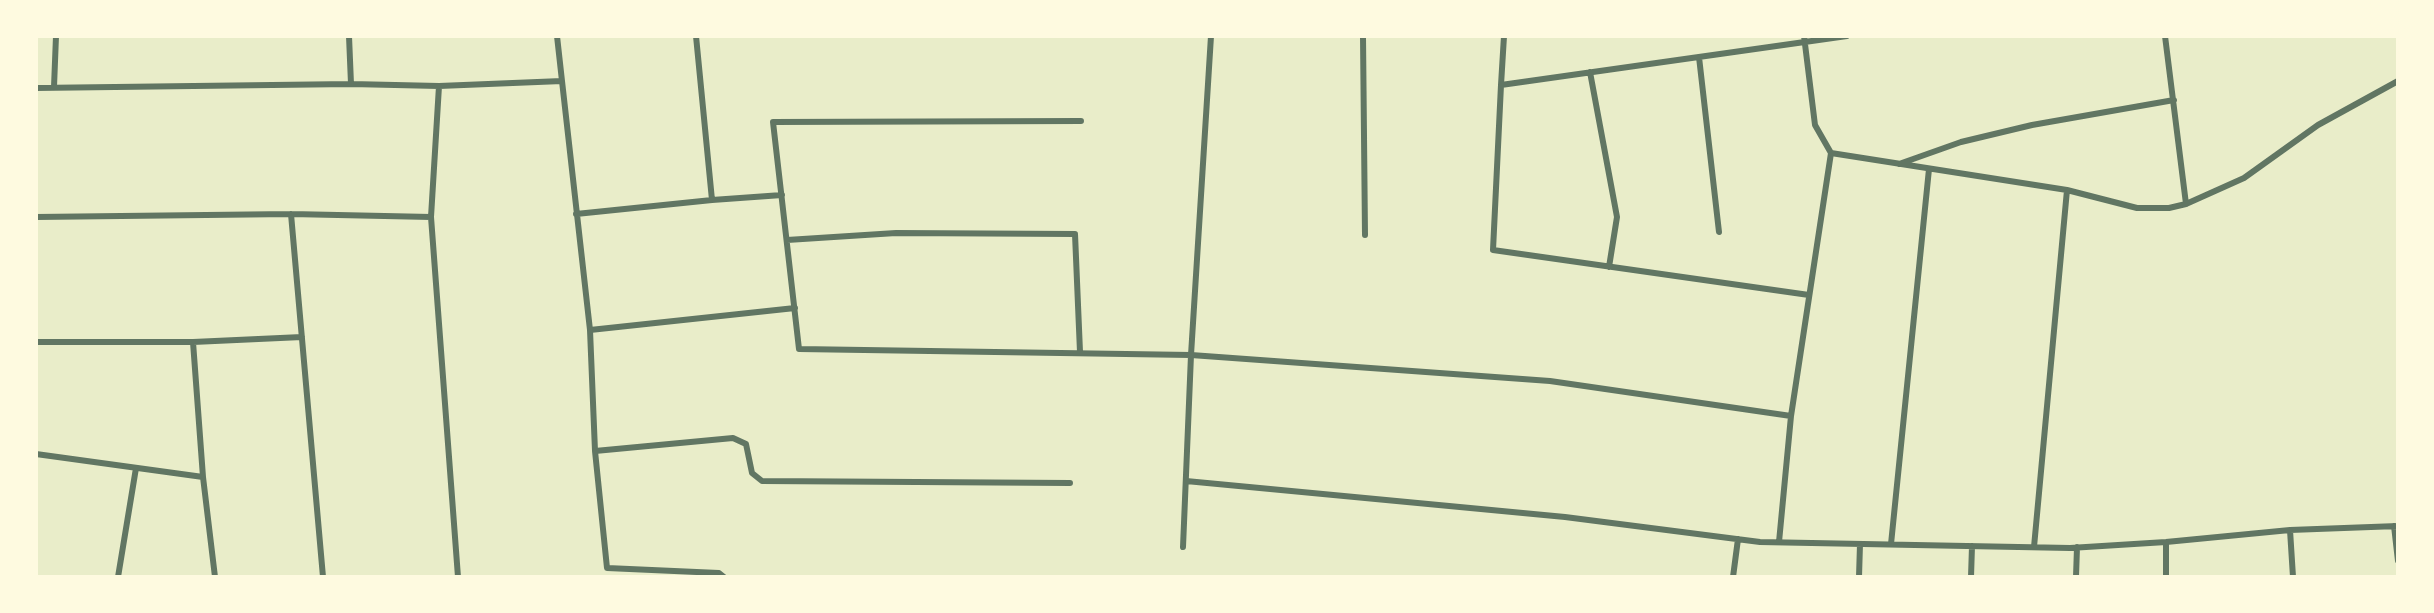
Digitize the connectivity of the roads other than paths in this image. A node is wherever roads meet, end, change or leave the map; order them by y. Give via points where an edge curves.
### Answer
1 (56, 36) edge
2 (349, 36) edge
3 (556, 36) edge
4 (696, 36) edge
5 (1211, 36) edge
6 (1363, 36) edge
7 (1504, 36) edge
8 (1847, 36) edge
9 (2165, 36) edge
10 (1805, 39) edge
11 (1699, 57) junction
12 (1590, 72) junction
13 (562, 81) junction
14 (2398, 81) edge
15 (351, 84) junction
16 (1501, 85) junction
17 (439, 86) junction
18 (36, 87) edge
19 (54, 87) junction
20 (2174, 100) junction
21 (1081, 121) dead end
22 (1831, 153) junction
23 (1899, 164) junction
24 (1929, 169) junction
25 (2067, 190) junction
26 (782, 195) junction
27 (712, 200) junction
28 (2186, 204) junction
29 (291, 214) junction
30 (576, 214) junction
31 (431, 217) junction
32 (36, 218) edge
33 (1719, 232) dead end
34 (1365, 235) dead end
35 (787, 240) junction
36 (1609, 267) junction
37 (1809, 296) junction
38 (795, 308) junction
39 (590, 330) junction
40 (302, 337) junction
41 (36, 342) edge
42 (194, 342) junction
43 (1080, 352) junction
44 (1191, 355) junction
45 (1791, 417) junction
46 (595, 451) junction
47 (36, 454) edge
48 (136, 468) junction
49 (203, 477) junction
50 (1186, 481) junction
51 (1070, 483) dead end
52 (2396, 526) edge
53 (2290, 530) junction
54 (1738, 540) junction
55 (1779, 542) junction
56 (2166, 542) junction
57 (1860, 544) junction
58 (1891, 544) junction
59 (1972, 546) junction
60 (1183, 547) dead end
61 (2034, 547) junction
62 (2077, 547) junction
63 (2398, 561) edge
64 (118, 577) edge
65 (215, 577) edge
66 (323, 577) edge
67 (458, 577) edge
68 (724, 577) edge
69 (1733, 577) edge
70 (1859, 577) edge
71 (1971, 577) edge
72 (2076, 577) edge
73 (2166, 577) edge
74 (2293, 577) edge

1 - 19 street
2 - 15 street
3 - 13 street
4 - 27 street
5 - 44 street
6 - 34 street
7 - 16 street
8 - 10 street
9 - 20 street
10 - 11 street
10 - 22 street via 1815,125
11 - 12 street
11 - 33 street
12 - 16 street
12 - 36 street via 1617,217
13 - 17 street
13 - 30 street
14 - 28 street via 2318,125 2244,178
15 - 17 street
15 - 19 street
16 - 36 street via 1493,250
17 - 31 street
18 - 19 street
20 - 23 street via 2032,125 1961,142
20 - 28 street
21 - 26 street via 773,122
22 - 23 street
22 - 37 street
23 - 24 street
24 - 25 street
24 - 58 street
25 - 28 street via 2137,208
25 - 61 street
26 - 27 street
26 - 35 street
27 - 30 street
29 - 31 street
29 - 32 street
29 - 40 street
30 - 39 street
31 - 67 street
35 - 38 street
35 - 43 street via 896,233 1075,234
36 - 37 street
37 - 45 street
38 - 39 street
38 - 43 street via 799,349
39 - 46 street
40 - 42 street
40 - 66 street
41 - 42 street
42 - 49 street
43 - 44 street
44 - 45 street via 1550,381
44 - 50 street
45 - 55 street
46 - 51 street via 733,438 746,444 752,473 762,482
46 - 68 street via 607,568 719,573
47 - 48 street
48 - 49 street
48 - 64 street
49 - 65 street
50 - 54 street via 1565,517
50 - 60 street
52 - 53 street
52 - 63 street
53 - 56 street
53 - 74 street
54 - 55 street
54 - 69 street
55 - 57 street
56 - 62 street
56 - 73 street
57 - 58 street
57 - 70 street
58 - 59 street
59 - 61 street
59 - 71 street
61 - 62 street
62 - 72 street

